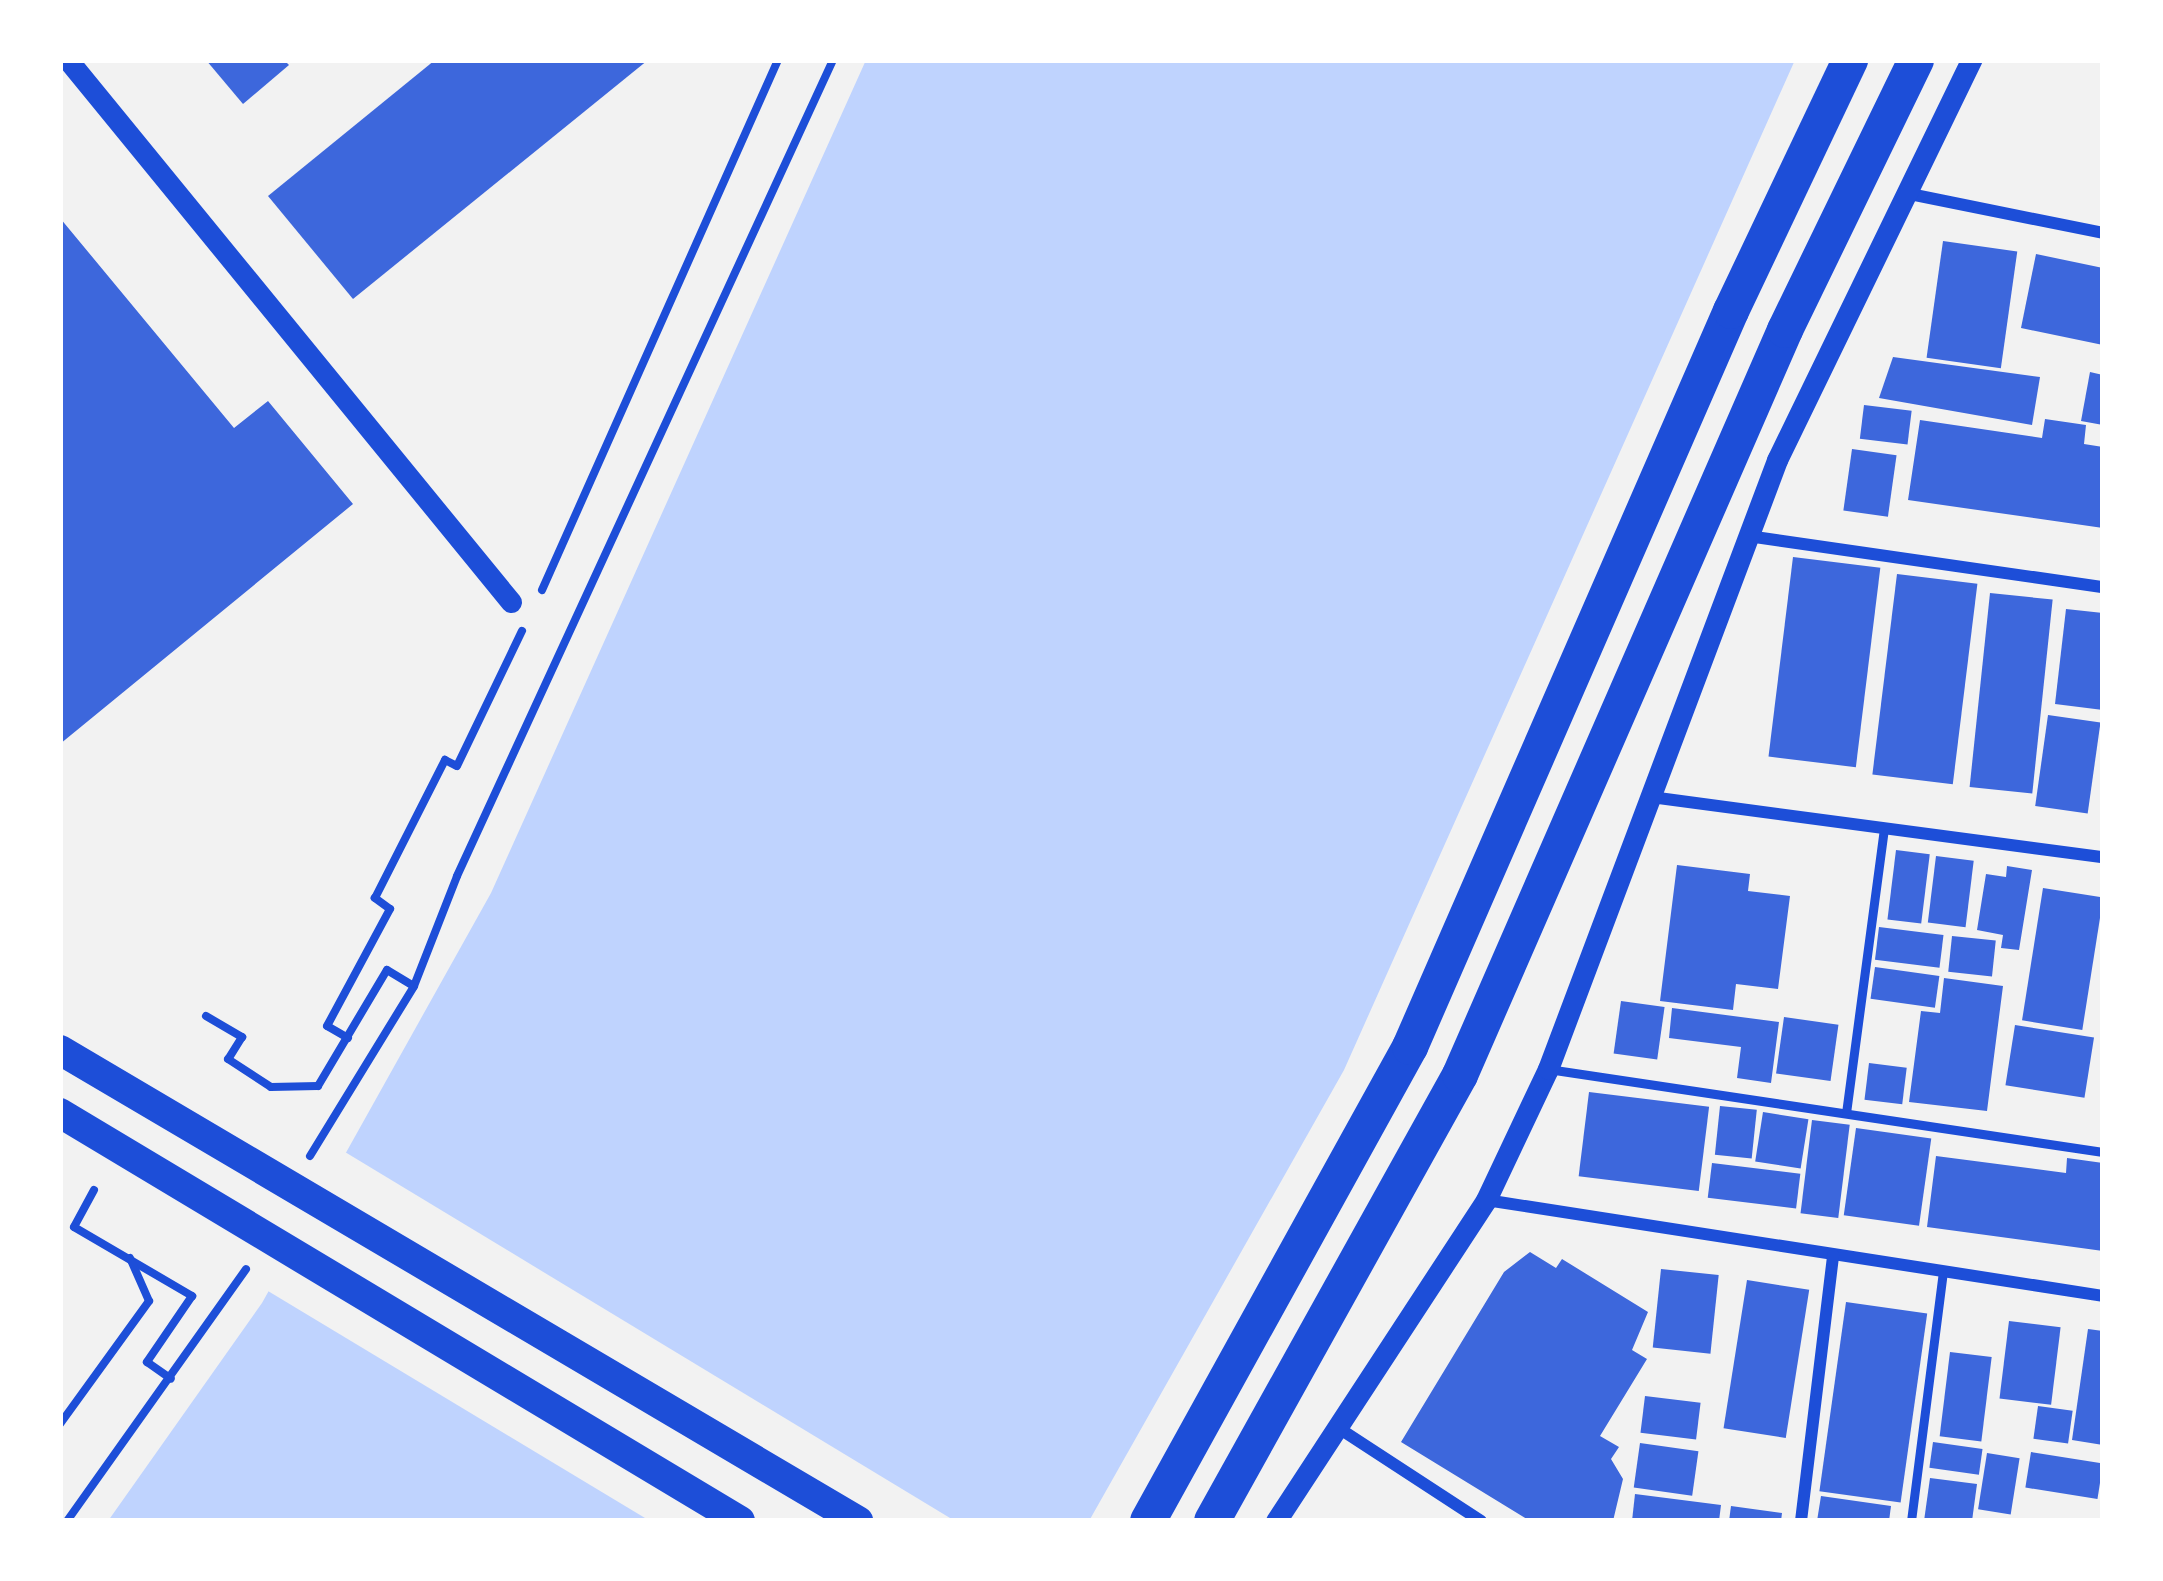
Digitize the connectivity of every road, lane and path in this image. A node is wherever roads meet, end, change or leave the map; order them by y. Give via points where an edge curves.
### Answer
1 (68, 60) edge
2 (778, 60) edge
3 (833, 60) edge
4 (1850, 60) edge
5 (1916, 60) edge
6 (1971, 60) edge
7 (1905, 193) junction
8 (2103, 233) edge
9 (1748, 536) junction
10 (2103, 587) edge
11 (512, 602) dead end
12 (1651, 796) junction
13 (1884, 828) junction
14 (2103, 857) edge
15 (414, 986) junction
16 (206, 1016) dead end
17 (348, 1038) junction
18 (60, 1050) edge
19 (1549, 1069) junction
20 (60, 1114) edge
21 (1846, 1114) junction
22 (2103, 1152) edge
23 (302, 1170) dead end
24 (94, 1190) dead end
25 (1486, 1200) junction
26 (1833, 1255) junction
27 (130, 1257) junction
28 (252, 1258) dead end
29 (1942, 1271) junction
30 (2103, 1297) edge
31 (171, 1379) junction
32 (60, 1424) edge
33 (1337, 1427) junction
34 (67, 1521) edge
35 (740, 1521) edge
36 (858, 1521) edge
37 (1148, 1521) edge
38 (1212, 1521) edge
39 (1276, 1521) edge
40 (1481, 1521) edge
41 (1801, 1521) edge
42 (1911, 1521) edge

1 - 11 street
2 - 17 path via 481,720 457,766 446,760 375,898 391,909 327,1026
3 - 15 path via 457,876
4 - 37 highway via 1731,311 1410,1047
5 - 38 highway via 1785,330 1460,1075
6 - 7 street
7 - 8 street
7 - 9 street
9 - 10 street
9 - 12 street
12 - 13 street
12 - 19 street
13 - 14 street
13 - 21 lane
15 - 17 path via 387,970
15 - 23 path
16 - 17 path via 242,1037 228,1059 271,1087 317,1086
18 - 36 main road
19 - 21 lane
19 - 25 street
20 - 35 main road
21 - 22 lane
24 - 27 path via 74,1227
25 - 26 street
25 - 33 street
26 - 29 street
26 - 41 street
27 - 31 path via 192,1296 147,1362
27 - 32 path via 149,1301
28 - 31 path
29 - 30 street
29 - 42 lane
31 - 34 path
33 - 39 street
33 - 40 street

